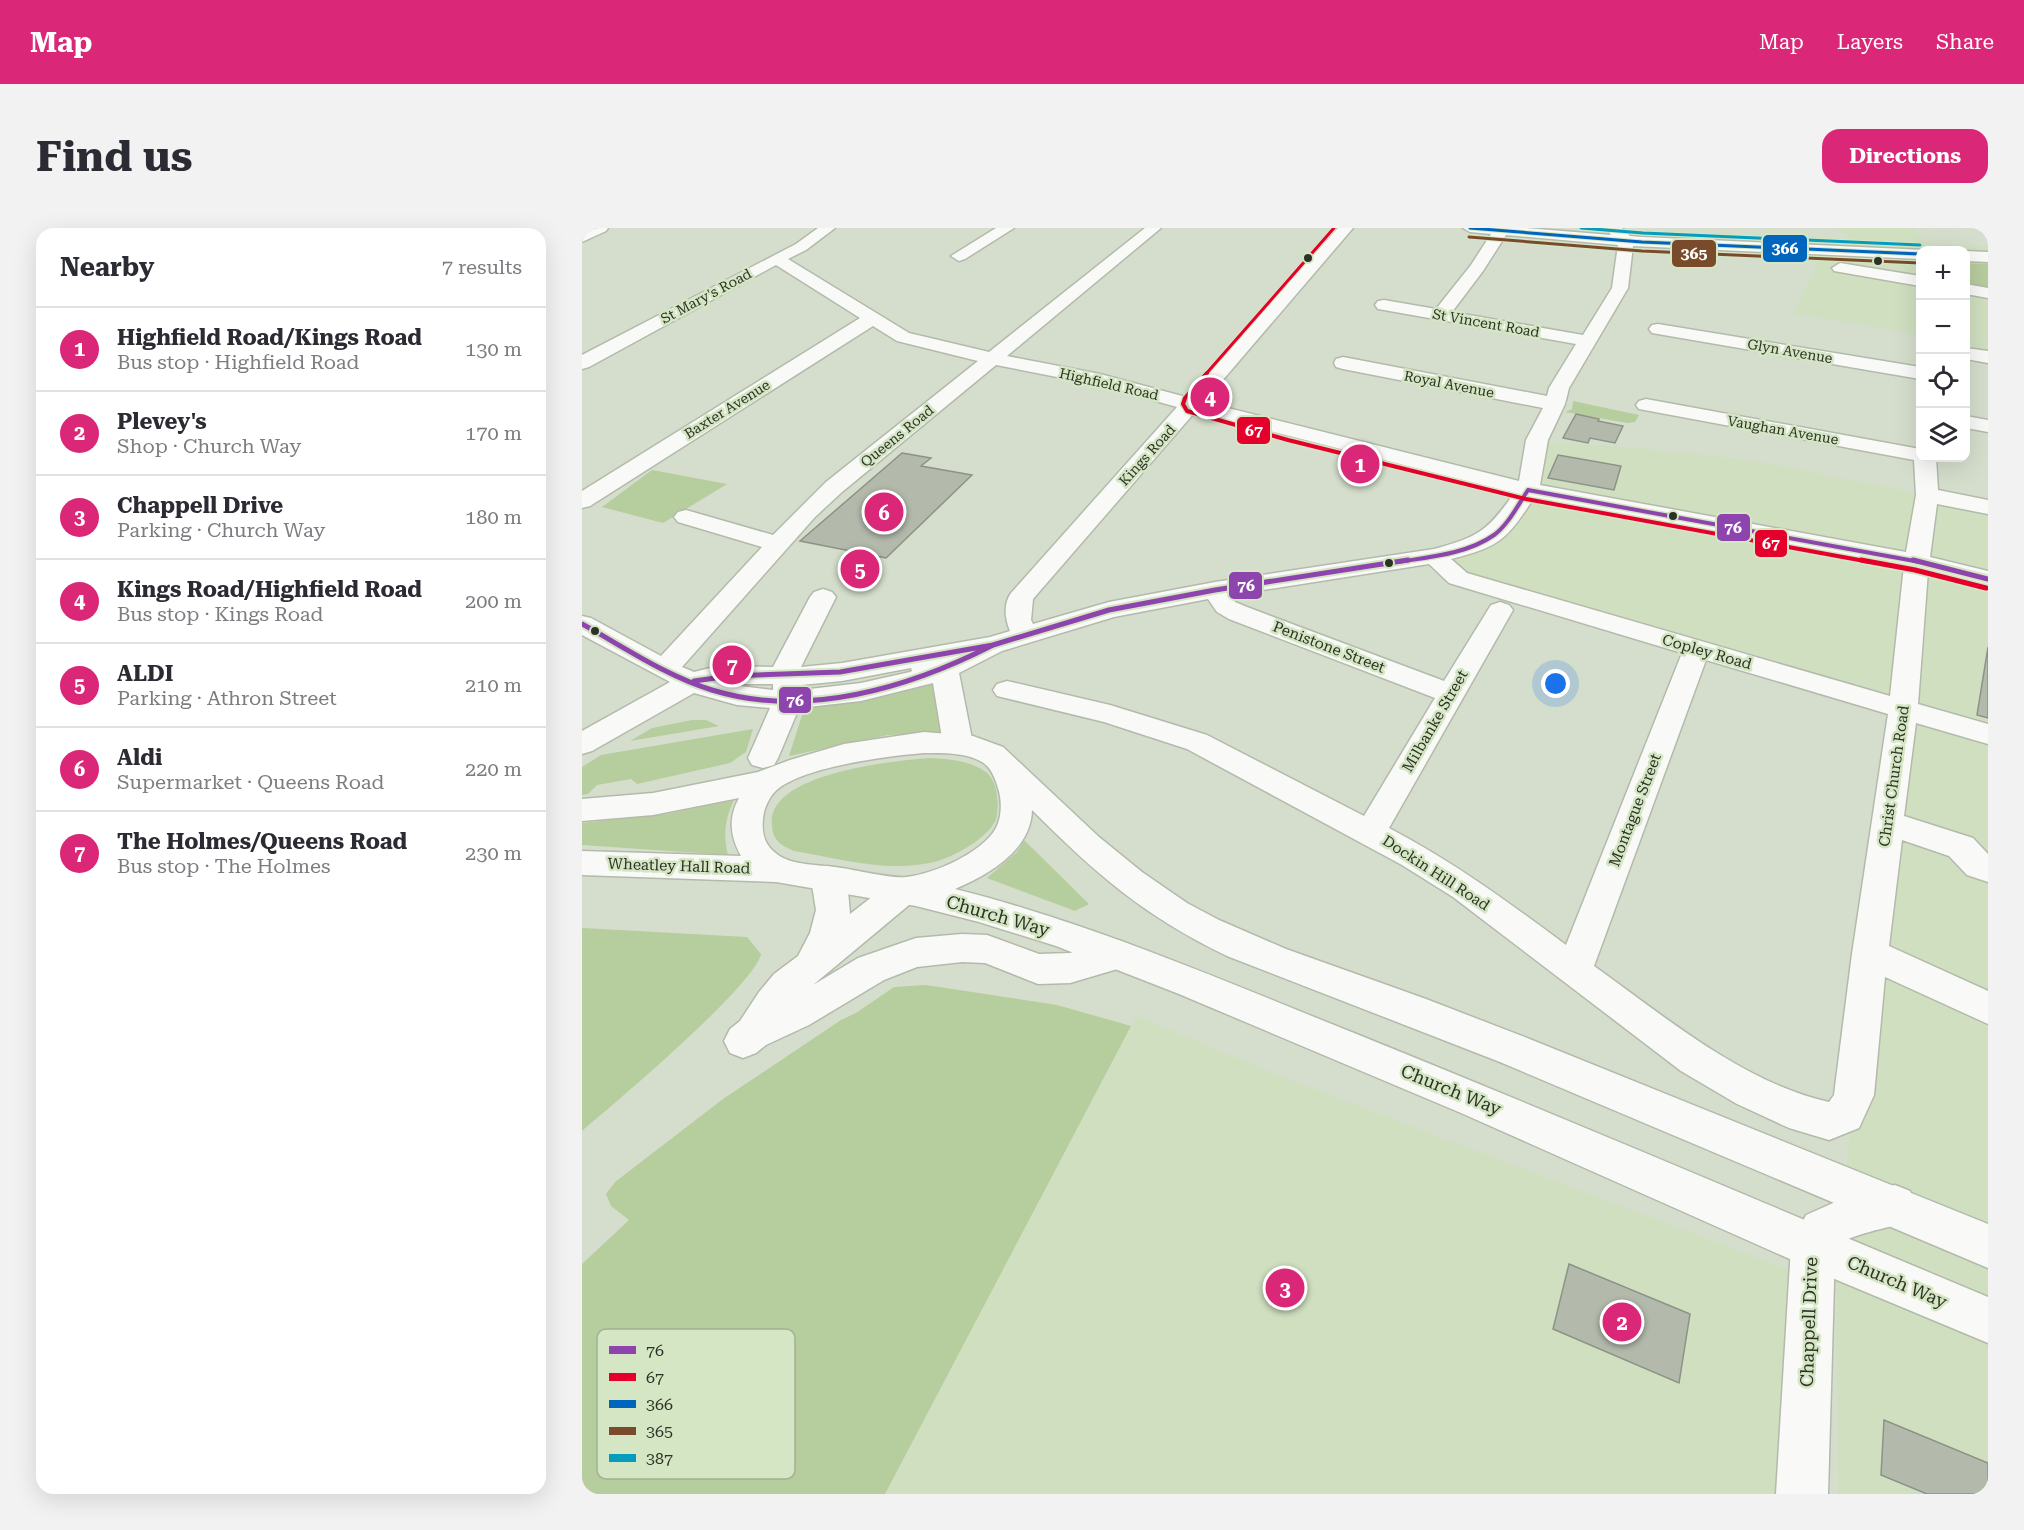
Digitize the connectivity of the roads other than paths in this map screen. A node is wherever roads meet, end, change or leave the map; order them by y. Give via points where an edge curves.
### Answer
1 (601, 228) edge
2 (828, 228) edge
3 (1007, 228) edge
4 (1154, 228) edge
5 (1346, 228) edge
6 (1470, 228) edge
7 (1741, 228) edge
8 (1501, 231) junction
9 (1533, 231) edge
10 (582, 237) edge
11 (1627, 237) edge
12 (1766, 248) junction
13 (1912, 254) edge
14 (959, 256) dead end
15 (1970, 256) edge
16 (1988, 257) edge
17 (777, 258) junction
18 (1916, 279) edge
19 (1916, 280) edge
20 (1970, 290) edge
21 (1988, 293) edge
22 (1384, 305) dead end
23 (1440, 315) junction
24 (873, 319) junction
25 (1658, 329) dead end
26 (1588, 341) junction
27 (1970, 355) edge
28 (1988, 357) edge
29 (993, 359) junction
30 (582, 363) edge
31 (1343, 363) dead end
32 (1916, 372) edge
33 (1192, 404) junction
34 (1555, 404) junction
35 (1646, 405) dead end
36 (1970, 423) edge
37 (1988, 426) edge
38 (1916, 454) edge
39 (1925, 462) edge
40 (1527, 490) junction
41 (1927, 495) junction
42 (582, 501) edge
43 (1988, 507) edge
44 (686, 517) dead end
45 (778, 544) junction
46 (1435, 556) junction
47 (1917, 561) junction
48 (1988, 579) edge
49 (1215, 590) junction
50 (823, 597) dead end
51 (1500, 610) dead end
52 (585, 626) edge
53 (1025, 634) junction
54 (993, 645) junction
55 (1697, 649) junction
56 (885, 665) junction
57 (665, 669) junction
58 (944, 669) junction
59 (694, 681) junction
60 (792, 687) junction
61 (1006, 690) dead end
62 (1451, 694) junction
63 (752, 697) junction
64 (1903, 710) junction
65 (1988, 734) edge
66 (582, 744) edge
67 (958, 744) junction
68 (1002, 763) junction
69 (765, 770) junction
70 (582, 810) edge
71 (1888, 823) junction
72 (1371, 832) junction
73 (582, 862) edge
74 (1988, 869) edge
75 (775, 870) junction
76 (828, 879) junction
77 (903, 891) junction
78 (1870, 954) junction
79 (1118, 955) junction
80 (807, 966) junction
81 (1574, 971) junction
82 (1988, 1008) edge
83 (1854, 1095) joint
84 (1895, 1206) junction
85 (1813, 1246) junction
86 (1988, 1246) edge
87 (1988, 1320) edge
88 (1802, 1494) edge

1 - 10 main road
2 - 17 main road, St Mary's Road
3 - 14 main road
4 - 29 main road, Queens Road
5 - 33 main road, Kings Road
6 - 8 main road
7 - 12 main road
8 - 9 main road
8 - 23 main road
9 - 11 main road
11 - 12 main road
11 - 19 main road
11 - 26 main road via 1620,288
12 - 13 main road
13 - 18 main road via 1907,271
15 - 16 main road
17 - 24 main road, Highfield Road
17 - 30 main road, St Mary's Road
20 - 21 main road
22 - 23 main road, St Vincent Road
23 - 26 main road, St Vincent Road
24 - 29 main road, Highfield Road via 903,337
24 - 42 main road, Baxter Avenue
25 - 32 main road, Glyn Avenue
26 - 34 main road via 1559,388
27 - 28 main road
29 - 33 main road, Highfield Road via 1100,380
29 - 45 main road, Queens Road via 834,487
31 - 34 main road, Royal Avenue
33 - 40 main road, Highfield Road
33 - 53 main road, Kings Road via 1020,598 1018,620
34 - 40 main road via 1537,440
35 - 38 main road, Vaughan Avenue
36 - 37 main road
39 - 41 main road, Christ Church Road
40 - 46 main road via 1494,536
40 - 47 main road, Highfield Road
41 - 43 main road
41 - 47 main road, Christ Church Road
44 - 45 main road
45 - 57 main road, Queens Road
46 - 49 main road
46 - 55 main road, Copley Road via 1458,578
47 - 48 main road, Highfield Road
47 - 64 main road, Christ Church Road
49 - 53 main road via 1109,610
49 - 62 main road, Penistone Street via 1226,608
50 - 60 main road, Wheatley Hall Road via 787,664
51 - 62 main road, Milbanke Street
52 - 57 main road
53 - 54 main road
54 - 56 main road
54 - 58 main road
55 - 64 main road, Copley Road
55 - 81 main road, Montague Street
56 - 58 main road
56 - 60 main road
57 - 59 main road
58 - 60 main road via 893,686
58 - 67 main road
59 - 60 main road via 718,675
59 - 63 main road via 712,690
59 - 66 main road
60 - 63 main road
60 - 69 main road, Wheatley Hall Road
61 - 72 main road, Dockin Hill Road via 1110,714 1197,742
62 - 72 main road, Milbanke Street
63 - 69 main road via 761,711
64 - 65 main road, Copley Road
64 - 71 main road, Christ Church Road
67 - 68 main road via 994,755
67 - 69 main road via 912,744 867,750
68 - 77 main road, Wheatley Hall Road via 1014,787 1016,826 980,863 952,878
68 - 84 main road via 1131,884 1230,942 1427,1015
69 - 70 main road via 653,804
69 - 75 main road, Wheatley Hall Road via 749,807 747,839 756,855
71 - 74 main road via 1961,847 1979,866
71 - 78 main road, Christ Church Road
72 - 81 main road, Dockin Hill Road via 1465,888
73 - 75 main road, Wheatley Hall Road
75 - 76 main road, Wheatley Hall Road
76 - 77 main road, Wheatley Hall Road
76 - 80 main road via 835,906 832,920 827,937
77 - 79 main road, Church Way via 1024,922
77 - 80 main road
78 - 82 main road
78 - 83 main road, Christ Church Road
79 - 80 main road via 1070,968 1038,969 987,949 916,953 871,969 796,1014 748,1037 778,994
79 - 85 main road, Church Way via 1539,1126
81 - 83 main road, Dockin Hill Road via 1695,1059 1803,1115 1829,1121 1845,1115
84 - 85 main road, Chappell Drive via 1849,1217 1821,1230
84 - 86 main road
85 - 87 main road, Church Way
85 - 88 main road, Chappell Drive

